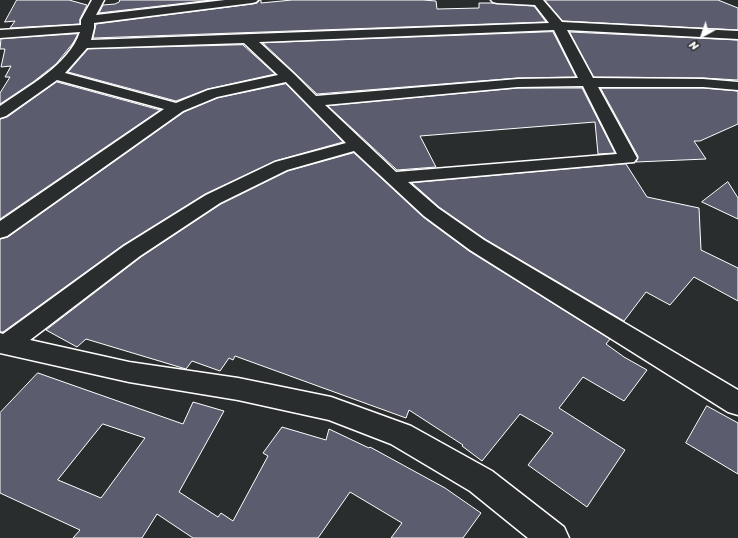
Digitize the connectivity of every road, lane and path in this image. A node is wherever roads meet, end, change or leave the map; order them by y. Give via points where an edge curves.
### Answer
1 (98, 0) edge
2 (252, 0) edge
3 (497, 0) edge
4 (538, 1) edge
5 (88, 24) junction
6 (558, 26) junction
7 (0, 34) edge
8 (738, 35) edge
9 (247, 39) junction
10 (83, 44) junction
11 (54, 75) junction
12 (288, 77) junction
13 (587, 82) junction
14 (738, 86) edge
15 (312, 101) junction
16 (177, 108) junction
17 (0, 113) edge
18 (357, 145) junction
19 (392, 178) junction
20 (0, 231) edge
21 (3, 344) edge
22 (738, 404) edge
23 (553, 538) edge

1 - 5 street
2 - 5 street via 127,16
3 - 4 street
4 - 6 street
5 - 7 street
5 - 10 street
6 - 8 street
6 - 9 street
6 - 13 street
9 - 10 street
9 - 12 street
10 - 11 street
11 - 16 street
11 - 17 street
12 - 15 street
12 - 16 street via 213,93
13 - 14 street via 703,83
13 - 15 street via 518,83
13 - 19 street via 628,158
15 - 18 street
16 - 20 street
18 - 19 street
18 - 21 street via 281,166 213,199 132,251
19 - 22 street via 431,212 477,245
21 - 23 street via 129,372 238,389 331,409 401,435 475,478

